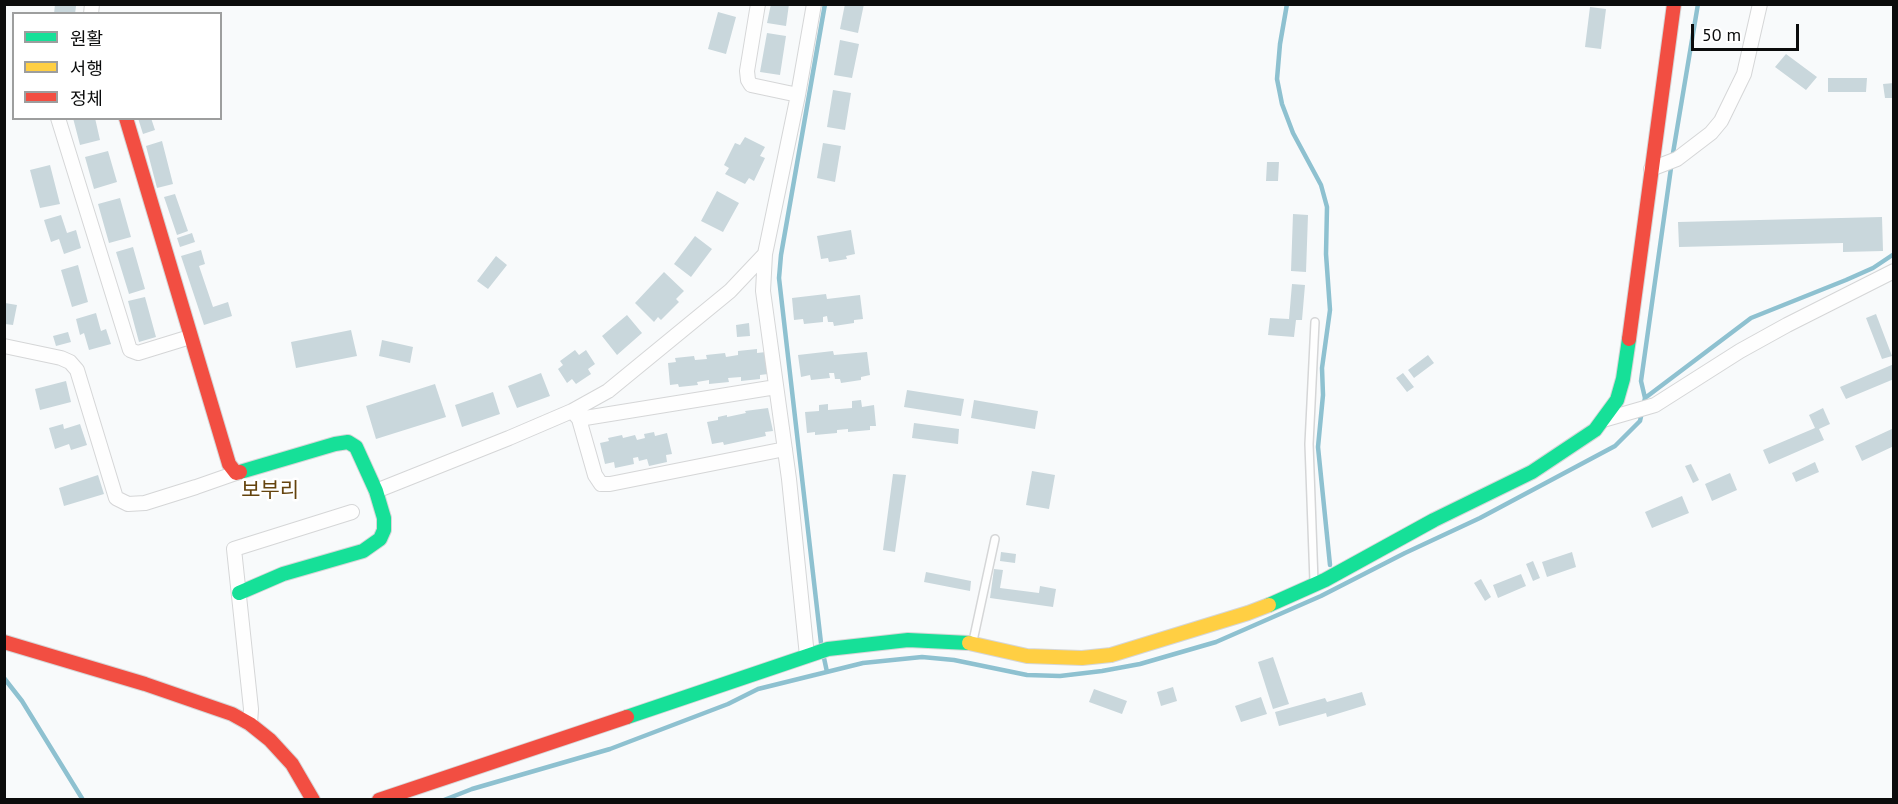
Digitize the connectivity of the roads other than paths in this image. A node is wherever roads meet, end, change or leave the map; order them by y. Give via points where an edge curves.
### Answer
1 (758, 4) edge
2 (814, 4) edge
3 (1674, 4) edge
4 (1760, 4) edge
5 (798, 95) junction
6 (59, 120) edge
7 (127, 120) edge
8 (1651, 169) junction
9 (765, 254) junction
10 (1893, 271) edge
11 (1315, 322) dead end
12 (190, 337) junction
13 (4, 346) edge
14 (776, 387) junction
15 (575, 415) junction
16 (1603, 420) junction
17 (785, 449) junction
18 (236, 473) junction
19 (376, 491) junction
20 (352, 512) dead end
21 (995, 539) dead end
22 (1314, 585) junction
23 (238, 593) junction
24 (4, 642) edge
25 (973, 643) junction
26 (807, 656) junction
27 (250, 724) junction
28 (313, 800) edge
29 (380, 800) edge

1 - 5 street via 748,80 752,85
2 - 5 street
3 - 8 street
4 - 8 street via 1744,74 1721,121 1677,159
5 - 9 street
6 - 12 street via 130,350 138,353
7 - 12 street
8 - 16 street via 1623,379 1617,400
9 - 14 street via 763,291
9 - 15 street via 730,291
10 - 16 street via 1768,335 1655,405
11 - 22 lane via 1309,444
12 - 18 street via 229,464
13 - 18 street via 61,358 77,370 116,498 128,504 145,503
14 - 15 street
14 - 17 street
15 - 17 street via 601,484
15 - 19 street
16 - 22 street via 1595,430 1532,471
17 - 26 street
18 - 19 street via 348,442 356,447
19 - 23 street via 384,530 372,546 283,574
20 - 23 street via 234,549
21 - 25 lane
22 - 25 street via 1248,613 1111,655 1027,656
23 - 27 street
24 - 27 street via 196,700
25 - 26 street via 908,640 828,649
26 - 29 street
27 - 28 street via 292,764

